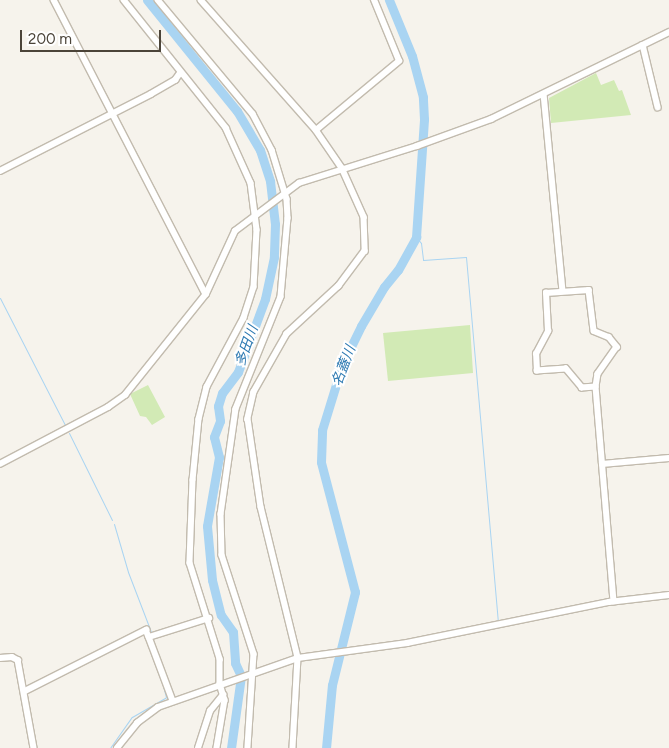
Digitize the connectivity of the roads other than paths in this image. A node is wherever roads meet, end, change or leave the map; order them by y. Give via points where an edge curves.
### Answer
1 (54, 0) edge
2 (124, 0) edge
3 (158, 0) edge
4 (201, 0) edge
5 (374, 0) edge
6 (669, 32) edge
7 (643, 45) junction
8 (180, 73) junction
9 (544, 94) junction
10 (658, 107) dead end
11 (112, 114) junction
12 (316, 130) junction
13 (342, 168) junction
14 (0, 171) edge
15 (283, 196) junction
16 (256, 214) junction
17 (563, 291) junction
18 (206, 294) junction
19 (596, 387) junction
20 (669, 458) edge
21 (0, 464) edge
22 (602, 464) junction
23 (669, 595) edge
24 (614, 601) junction
25 (209, 618) junction
26 (149, 637) junction
27 (0, 658) edge
28 (298, 658) junction
29 (251, 674) junction
30 (222, 684) junction
31 (25, 691) junction
32 (223, 695) junction
33 (173, 701) junction
34 (34, 748) edge
35 (117, 748) edge
36 (198, 748) edge
37 (217, 748) edge
38 (248, 748) edge
39 (293, 748) edge

1 - 11 street
2 - 8 street
3 - 15 street via 253,114 272,150
4 - 12 street
5 - 12 street via 399,61
6 - 7 street
7 - 9 street
7 - 10 street
8 - 11 street via 167,85
8 - 16 street via 226,128 238,148
9 - 13 street via 428,142
9 - 17 street
11 - 14 street
11 - 18 street
12 - 13 street
13 - 15 street via 310,177
13 - 28 street via 363,211 365,251 339,286 287,334 254,392 248,419 262,507
15 - 16 street
15 - 29 street via 288,218 280,297 236,409 221,514 222,555 254,654
16 - 18 street via 242,223 230,239
16 - 25 street via 254,286 244,318 207,387 199,419 189,552
17 - 19 street via 589,290 594,331 609,338 617,347 598,374
17 - 19 street via 545,294 548,331 536,354 538,371 566,369 582,388
18 - 21 street via 116,402
19 - 22 street
20 - 22 street
22 - 24 street
23 - 24 street
24 - 28 street via 407,644
25 - 26 street
25 - 30 street via 220,659
26 - 31 street via 146,630
26 - 33 street
27 - 31 street via 12,656 18,660
28 - 29 street
28 - 39 street
29 - 30 street
29 - 38 street
30 - 32 street
30 - 33 street
31 - 34 street
32 - 36 street via 213,704
32 - 37 street via 226,706
33 - 35 street via 136,723

